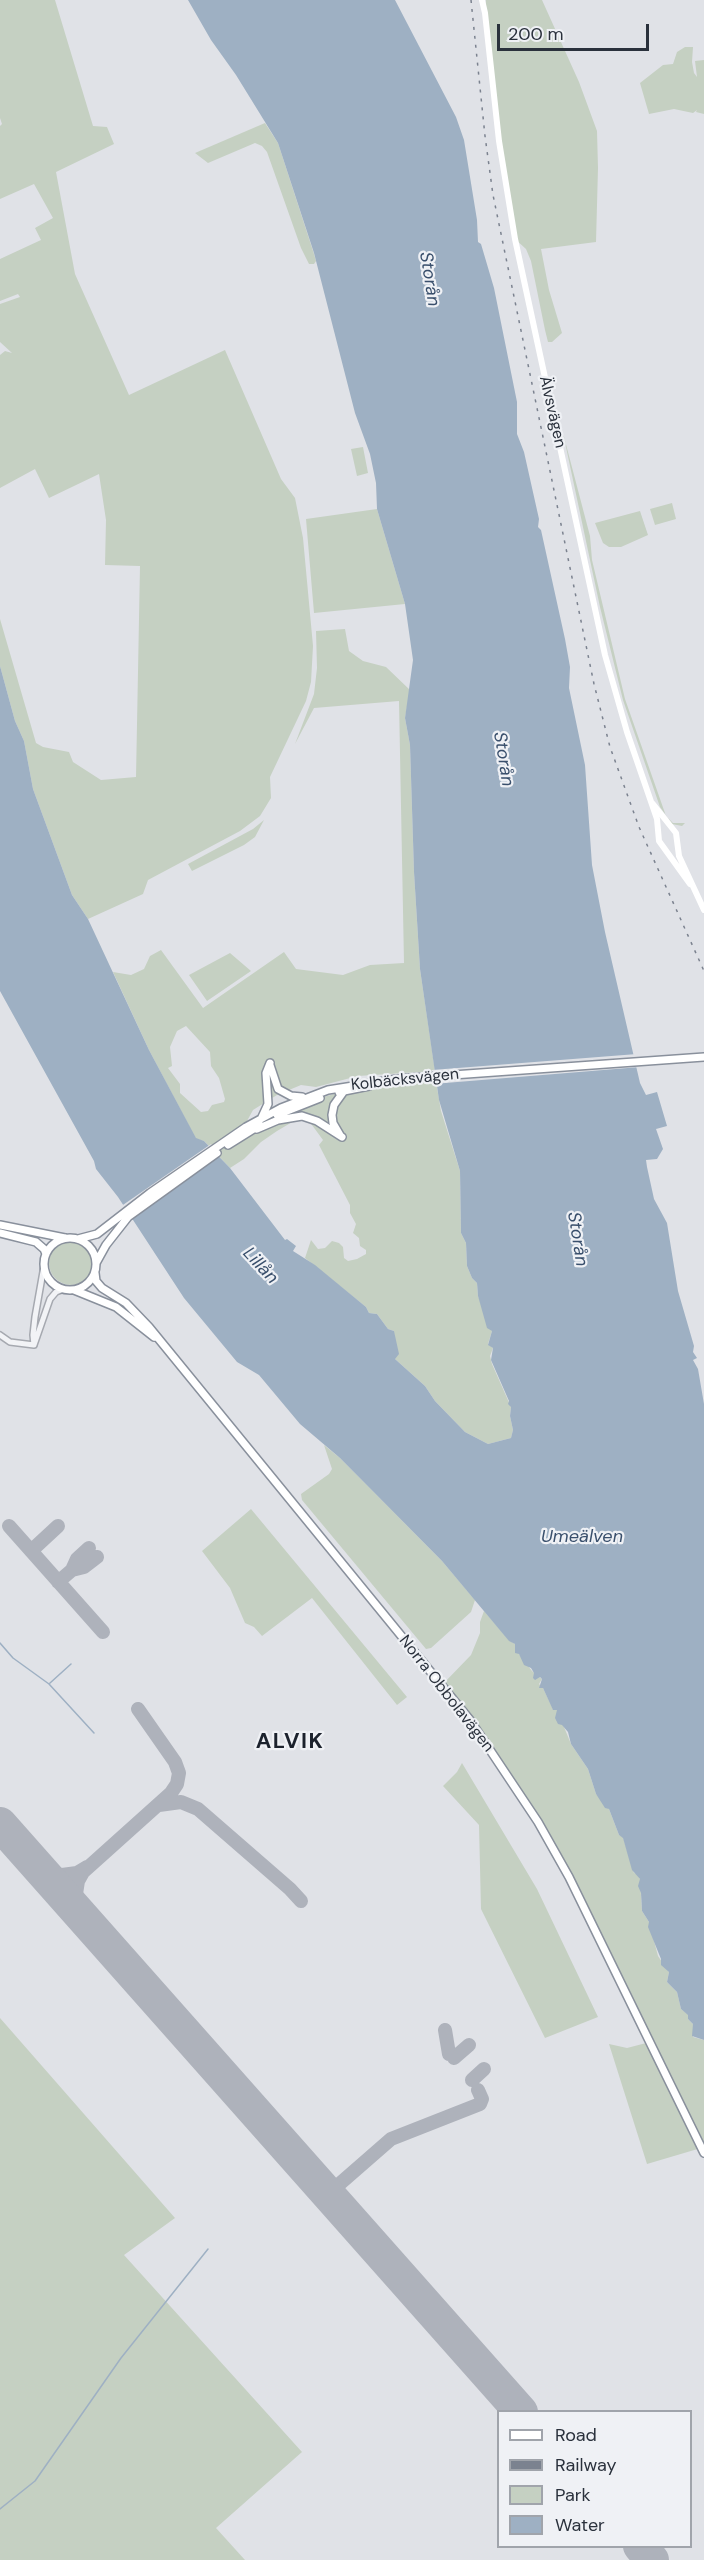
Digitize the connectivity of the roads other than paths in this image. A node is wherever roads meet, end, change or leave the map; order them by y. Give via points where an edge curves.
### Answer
1 (484, 0) edge
2 (652, 804) junction
3 (673, 830) junction
4 (659, 834) junction
5 (676, 844) junction
6 (663, 847) junction
7 (690, 884) junction
8 (704, 910) edge
9 (704, 1059) edge
10 (397, 1081) junction
11 (344, 1091) junction
12 (306, 1098) junction
13 (261, 1119) junction
14 (244, 1134) junction
15 (234, 1138) junction
16 (117, 1222) junction
17 (4, 1226) edge
18 (4, 1234) edge
19 (65, 1238) junction
20 (78, 1239) junction
21 (46, 1254) junction
22 (96, 1263) junction
23 (44, 1266) junction
24 (95, 1273) junction
25 (64, 1289) junction
26 (74, 1290) junction
27 (0, 1335) edge
28 (158, 1339) junction
29 (34, 1345) junction
30 (704, 2153) edge

1 - 2 main road, Älvsvägen via 504,174 528,299 611,678
2 - 3 main road, Älvsvägen
2 - 4 main road, Älvsvägen
3 - 4 main road
3 - 5 main road via 678,837
4 - 6 main road
5 - 6 main road
5 - 7 main road
6 - 7 main road
7 - 8 main road
9 - 10 highway, Kolbäcksvägen
10 - 11 highway, Kolbäcksvägen
10 - 12 highway, Kolbäcksvägen via 346,1085
11 - 14 highway, Kolbäcksvägen via 282,1112
11 - 14 highway via 333,1105 332,1115 342,1137 302,1116 278,1120
12 - 13 highway, Kolbäcksvägen
12 - 13 highway via 278,1089 270,1063 266,1073 268,1104
13 - 15 highway, Kolbäcksvägen
14 - 15 highway, Kolbäcksvägen
15 - 16 highway, Kolbäcksvägen
16 - 20 highway, Kolbäcksvägen via 94,1236
16 - 22 highway, Kolbäcksvägen
17 - 19 highway
18 - 21 highway via 36,1242
19 - 20 highway
19 - 21 highway via 54,1243
20 - 22 highway via 93,1251
21 - 23 highway
22 - 24 highway
23 - 25 highway via 50,1280
23 - 29 street
24 - 26 highway via 85,1286
24 - 28 highway, Norra Obbolavägen via 98,1284 134,1310
25 - 26 highway
25 - 29 street via 50,1299
26 - 28 highway, Norra Obbolavägen via 116,1307
27 - 29 street via 10,1342
28 - 30 highway, Norra Obbolavägen via 470,1720 538,1822 569,1877

